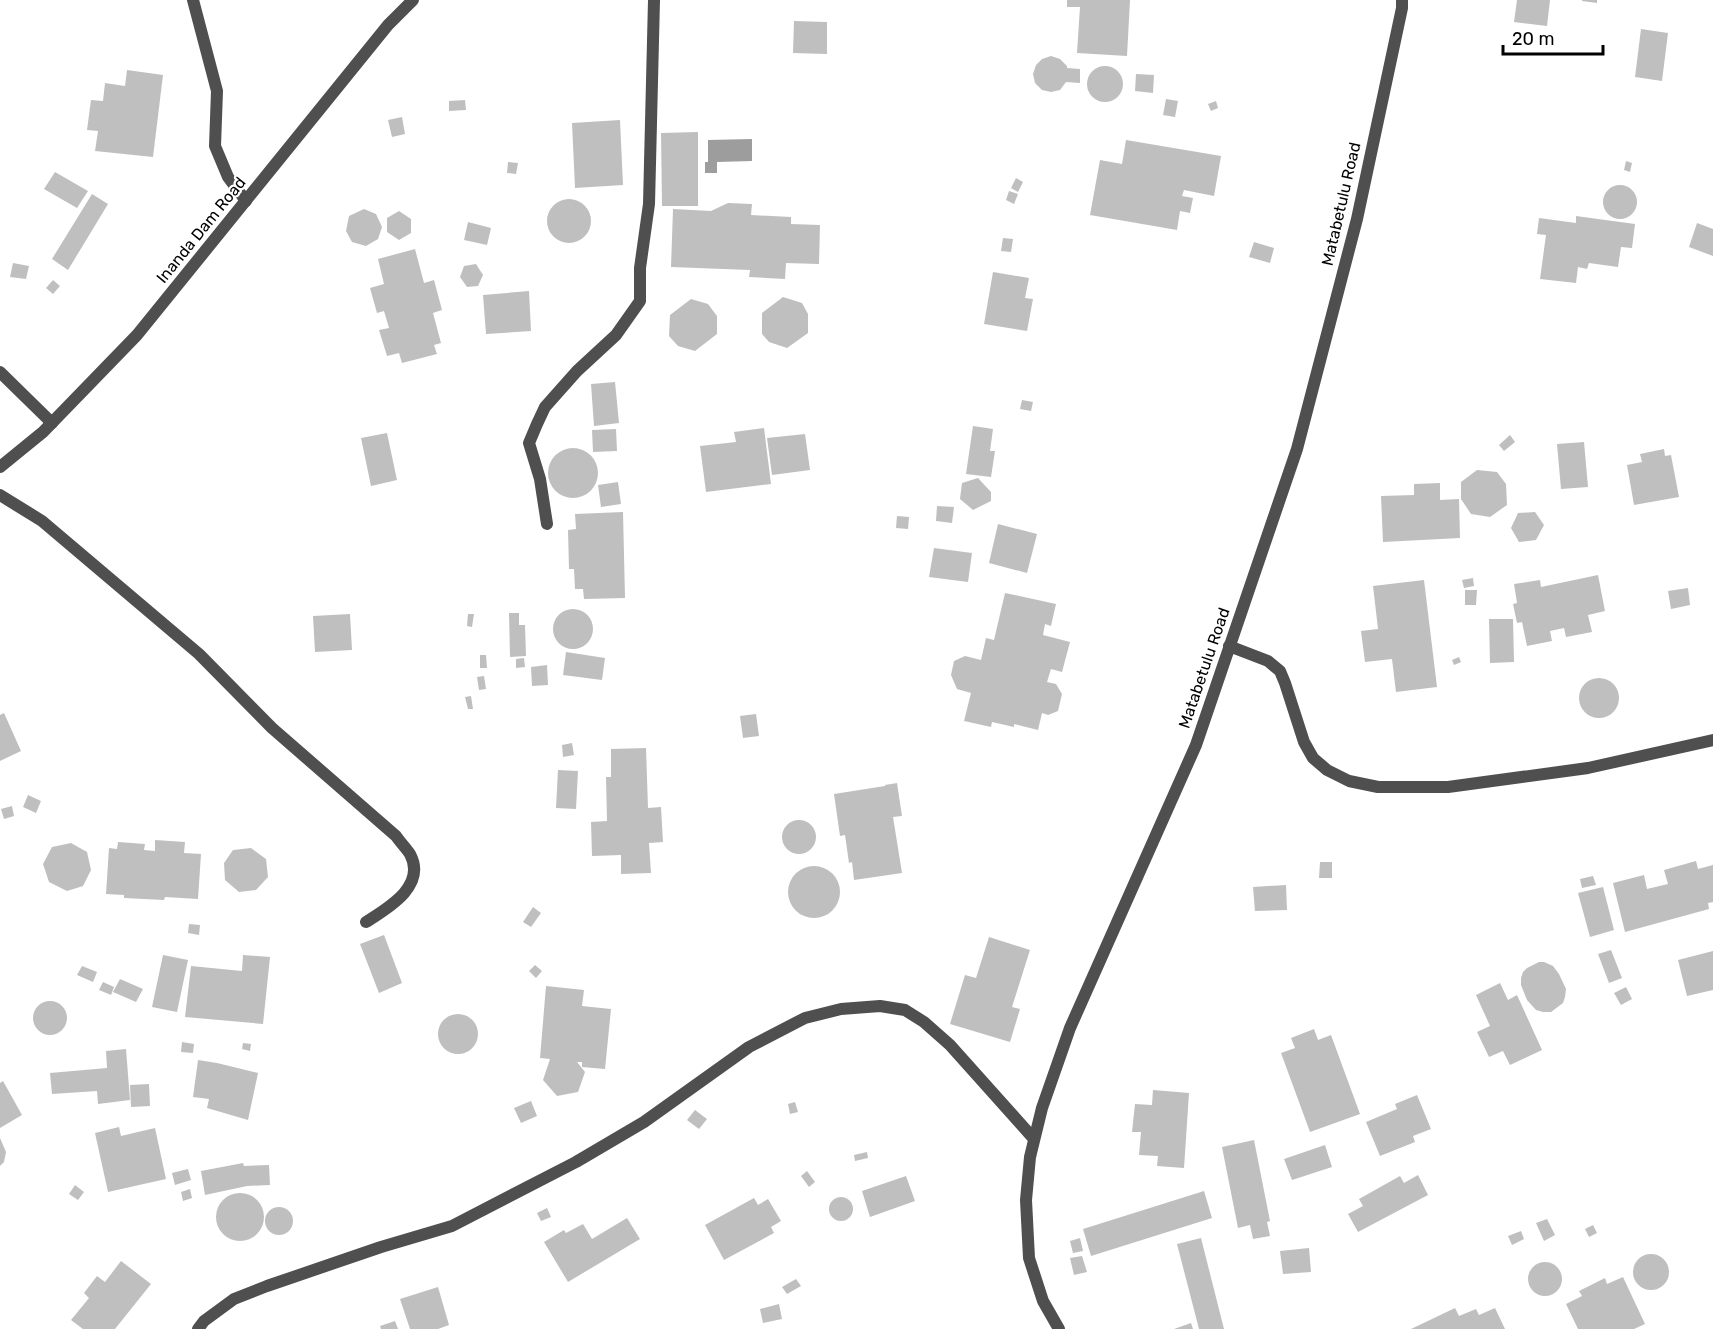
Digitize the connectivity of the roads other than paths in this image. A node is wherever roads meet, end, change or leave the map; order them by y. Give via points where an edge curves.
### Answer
1 (193, 0) edge
2 (413, 0) edge
3 (654, 0) edge
4 (1402, 0) edge
5 (246, 201) junction
6 (0, 372) edge
7 (52, 423) junction
8 (0, 467) edge
9 (0, 495) edge
10 (547, 524) dead end
11 (1229, 646) junction
12 (1713, 740) edge
13 (366, 922) dead end
14 (1034, 1139) junction
15 (198, 1329) edge
16 (1059, 1329) edge

1 - 5 street via 217,91 215,146 228,177
2 - 5 street, Inanda Dam Road via 388,25
3 - 10 street via 649,204 640,268 640,301 616,335 545,407 529,443
4 - 11 street, Matabetulu Road via 1357,219 1297,449
5 - 7 street, Inanda Dam Road via 137,335
6 - 7 street
7 - 8 street, Inanda Dam Road
9 - 13 street via 42,521 199,654 272,728 396,836 410,854 413,880 388,909
11 - 12 street via 1268,661 1280,671 1313,758 1350,781 1378,787 1448,787 1588,768
11 - 14 street, Matabetulu Road via 1196,746 1070,1028
14 - 15 street via 950,1045 924,1022 905,1010 880,1006 841,1009 805,1018 749,1047 576,1162 452,1226 234,1299
14 - 16 street, Matabetulu Road via 1026,1200 1029,1258 1043,1301

